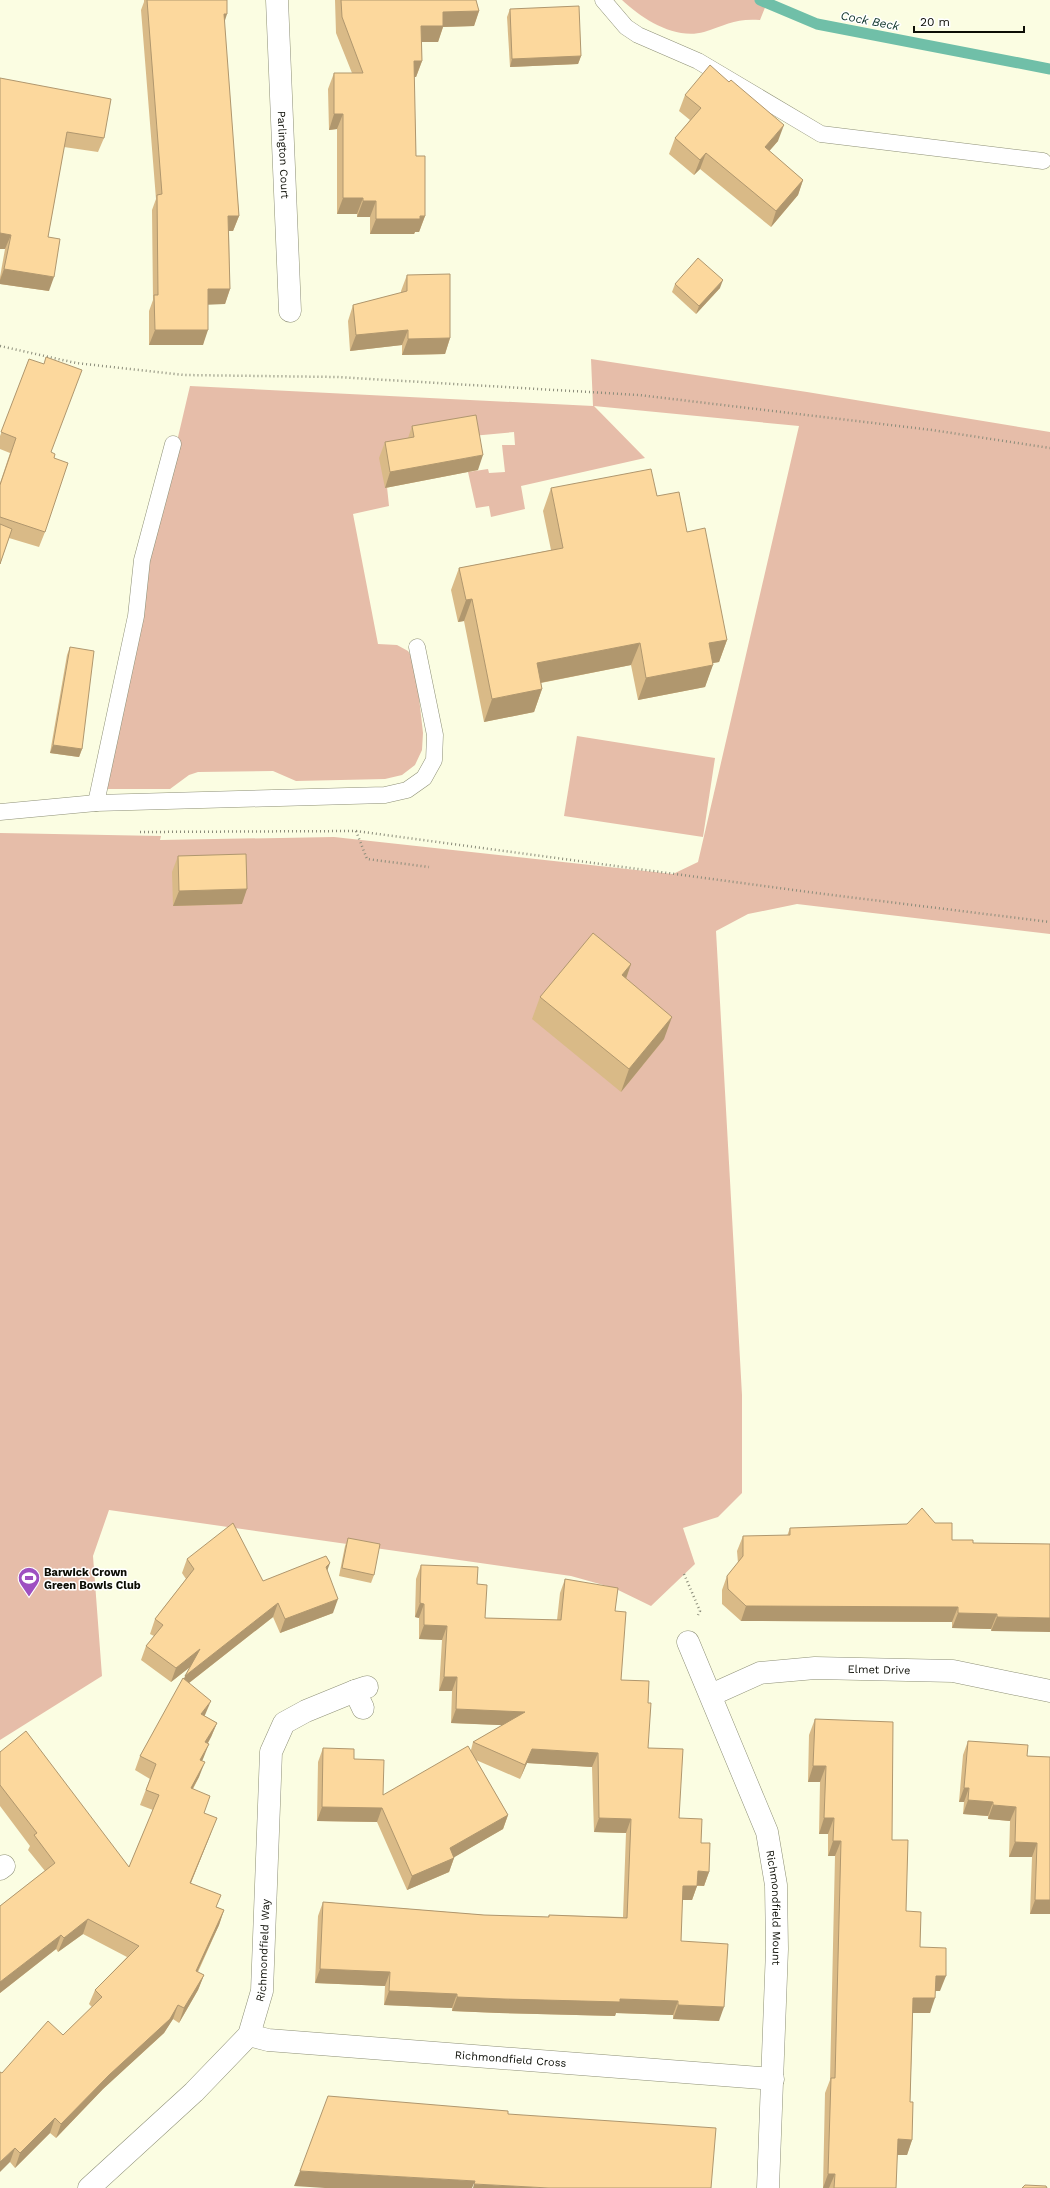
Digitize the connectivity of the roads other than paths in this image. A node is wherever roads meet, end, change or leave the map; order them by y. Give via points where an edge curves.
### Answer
1 (277, 0) edge
2 (603, 0) edge
3 (1043, 161) dead end
4 (290, 311) dead end
5 (173, 444) dead end
6 (417, 647) dead end
7 (96, 803) junction
8 (0, 812) edge
9 (688, 1642) road end
10 (1050, 1690) edge
11 (362, 1695) dead end
12 (712, 1695) junction
13 (249, 2035) junction
14 (773, 2079) junction
15 (89, 2188) edge
16 (768, 2188) edge

1 - 4 street, Parlington Court
2 - 3 lane via 626,27 638,35 698,61 821,134
5 - 7 lane via 142,560 136,616
6 - 7 lane via 435,735 434,760 424,778 407,790 385,795
7 - 8 lane
9 - 12 street, Richmondfield Mount
10 - 12 street, Elmet Drive via 953,1671 815,1668 760,1673
11 - 13 street, Richmondfield Way via 306,1711 284,1723 271,1752 262,1991
12 - 14 street, Richmondfield Mount via 767,1832 776,1885 778,1949
13 - 14 street, Richmondfield Cross via 268,2040
13 - 15 street, Richmondfield Way via 194,2092
14 - 16 street, Richmondfield Mount

